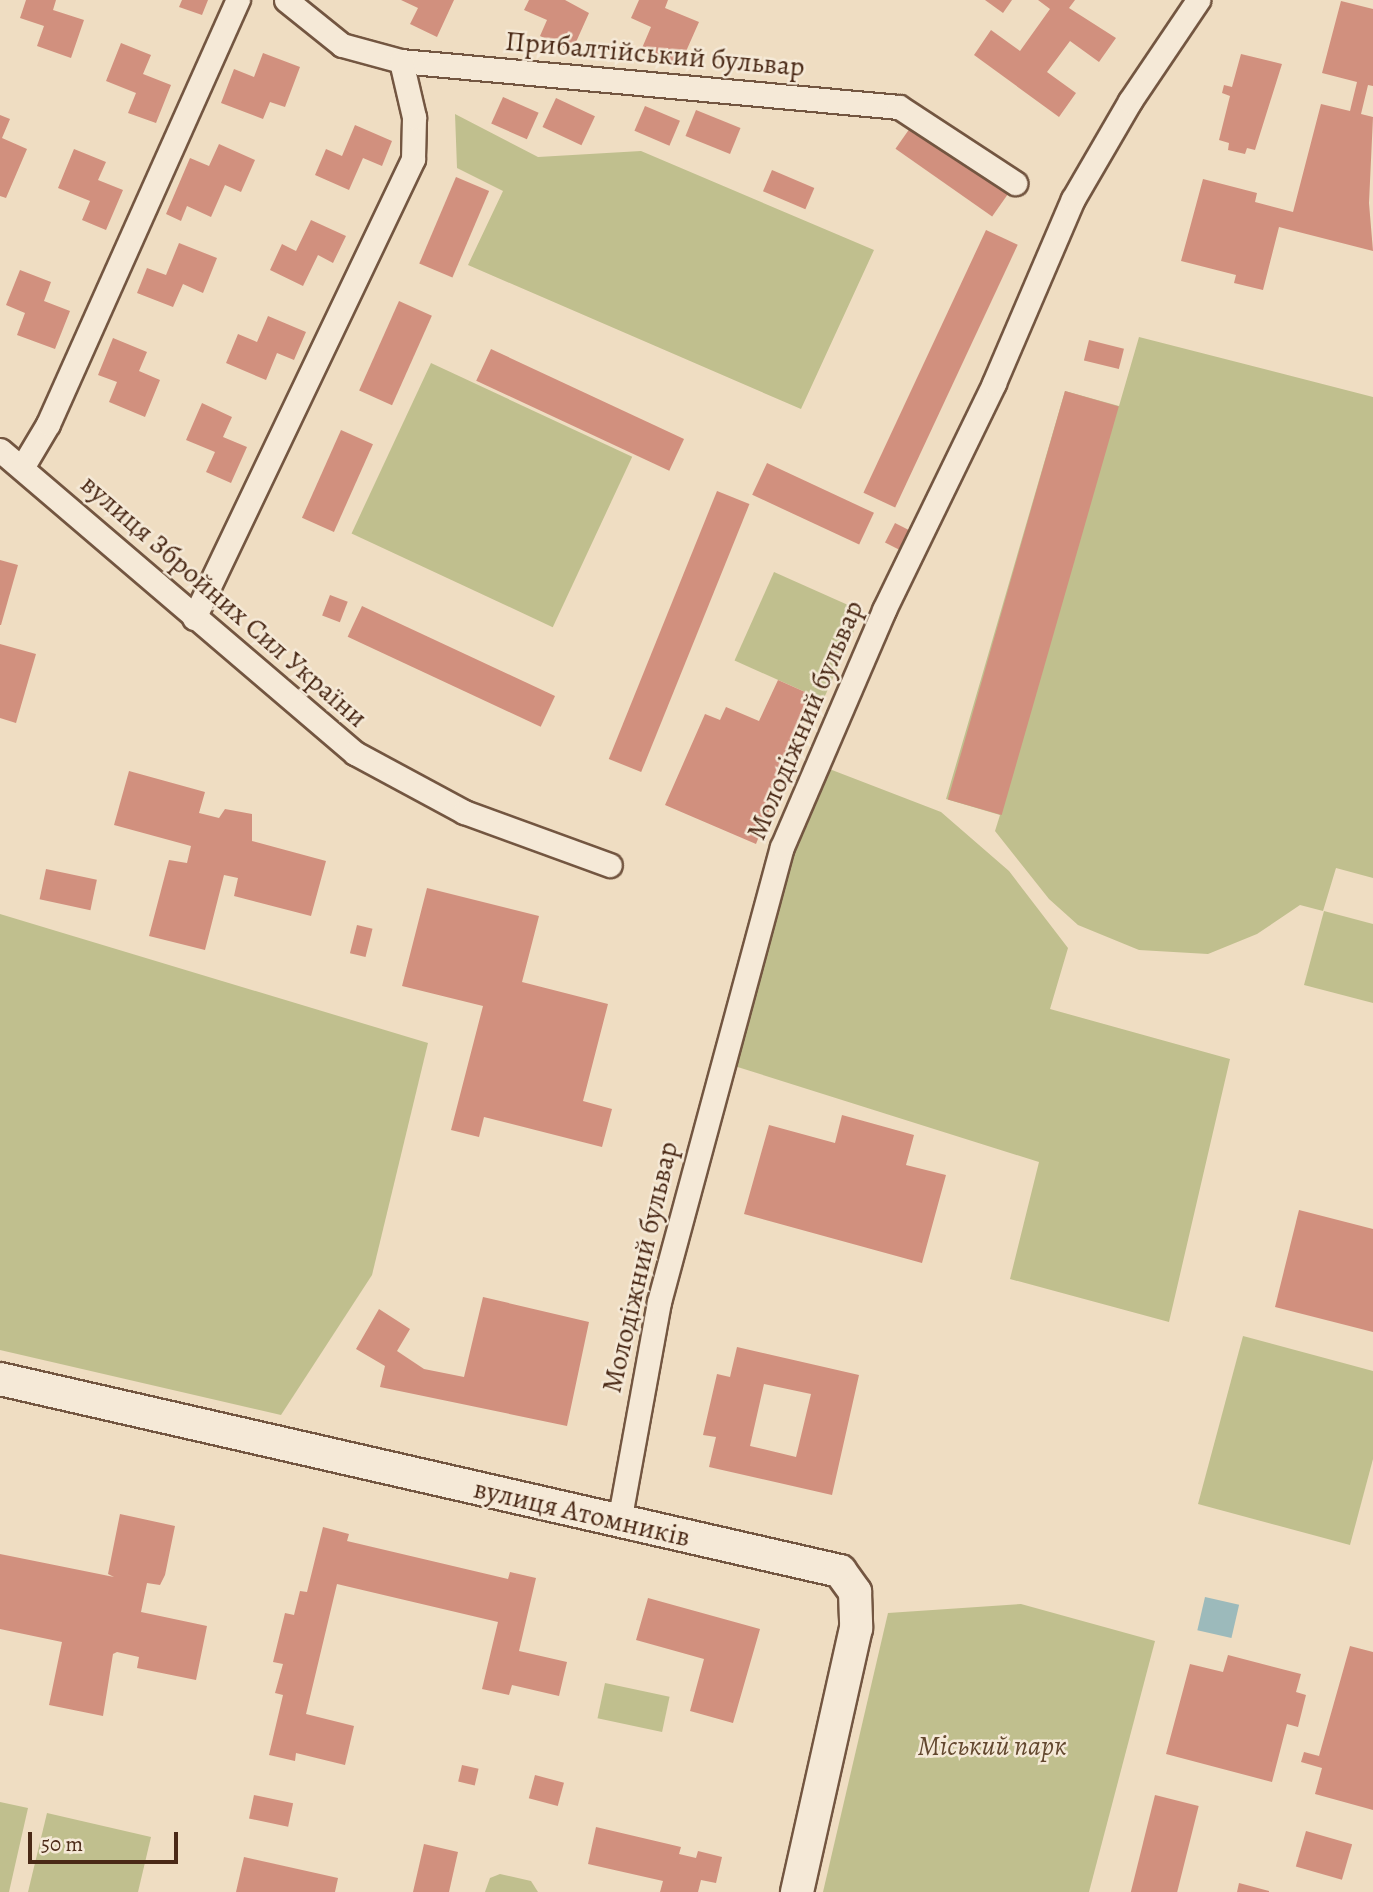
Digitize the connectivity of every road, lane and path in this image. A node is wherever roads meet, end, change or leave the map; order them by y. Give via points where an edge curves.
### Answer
1 (238, 0) edge
2 (286, 0) edge
3 (1198, 0) edge
4 (401, 61) junction
5 (1015, 183) dead end
6 (0, 450) edge
7 (23, 466) junction
8 (194, 618) junction
9 (610, 865) dead end
10 (0, 1379) edge
11 (619, 1521) junction
12 (797, 1892) edge

1 - 7 street via 76,363
2 - 4 street, Прибалтійський бульвар via 342,44
3 - 11 street, Молодіжний бульвар via 1124,110 1073,199 994,383 884,610 782,847 662,1289
4 - 5 street, Прибалтійський бульвар via 899,107
4 - 8 street via 414,117 413,159
6 - 7 street, вулиця Збройних Сил України
7 - 8 street, вулиця Збройних Сил України
8 - 9 street, вулиця Збройних Сил України via 302,712 373,765 464,812
10 - 11 street, вулиця Атомників
11 - 12 street, вулиця Атомників via 832,1569 853,1586 855,1637

